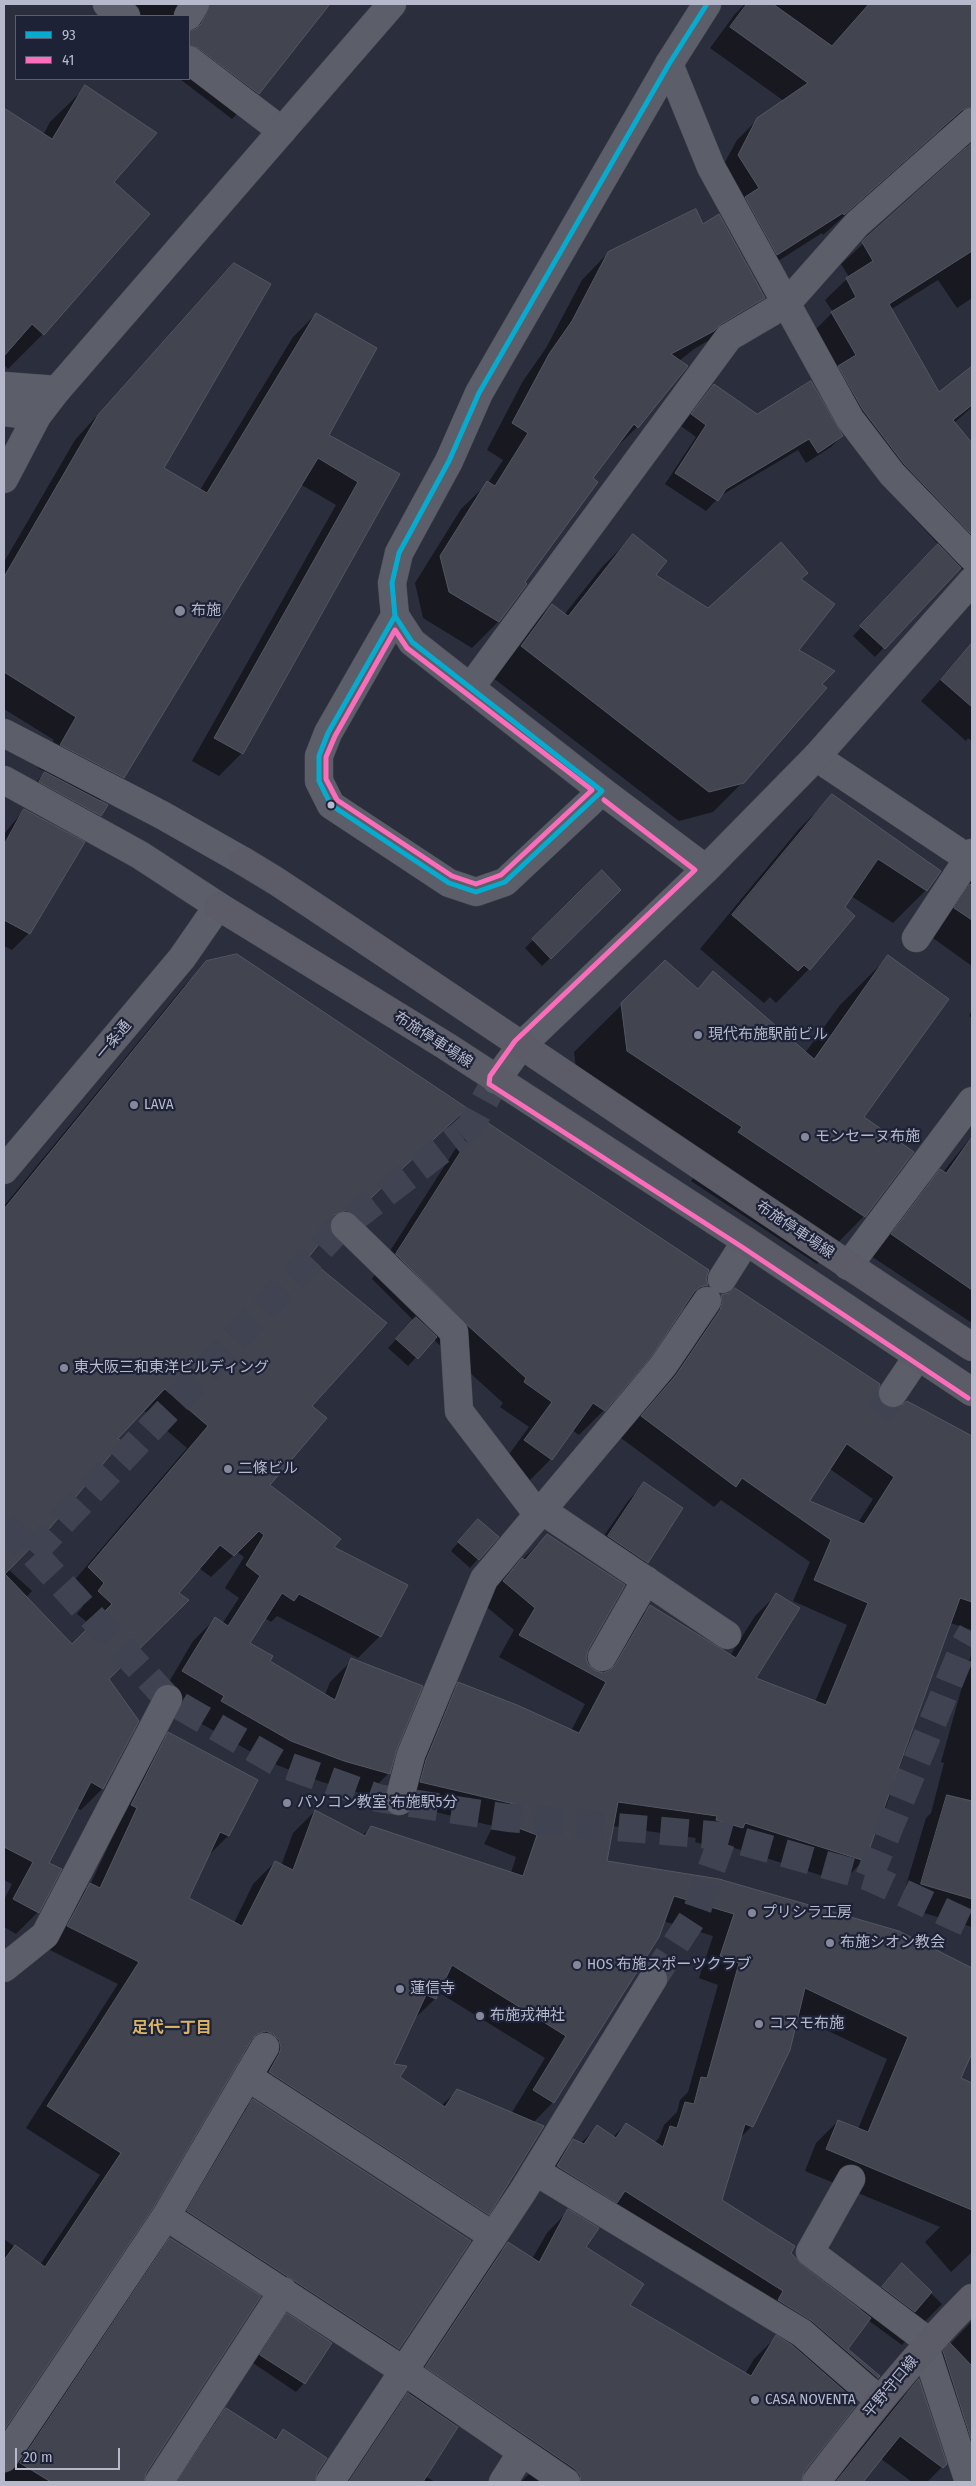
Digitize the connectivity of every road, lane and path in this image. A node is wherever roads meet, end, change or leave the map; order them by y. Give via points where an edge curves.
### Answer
1 (107, 4) edge
2 (195, 4) edge
3 (392, 4) edge
4 (707, 4) edge
5 (124, 15) edge
6 (189, 15) edge
7 (190, 61) edge
8 (669, 64) junction
9 (972, 122) edge
10 (282, 131) junction
11 (787, 303) junction
12 (4, 386) edge
13 (57, 390) junction
14 (4, 412) edge
15 (37, 416) junction
16 (4, 479) edge
17 (972, 557) edge
18 (972, 581) edge
19 (395, 616) junction
20 (470, 688) junction
21 (4, 732) edge
22 (816, 756) junction
23 (4, 780) edge
24 (602, 791) junction
25 (971, 857) edge
26 (243, 862) joint
27 (706, 869) junction
28 (218, 906) junction
29 (916, 938) dead end
30 (521, 1046) junction
31 (496, 1080) junction
32 (972, 1101) edge
33 (4, 1170) edge
34 (345, 1226) dead end
35 (746, 1241) junction
36 (848, 1266) junction
37 (972, 1347) edge
38 (918, 1356) junction
39 (972, 1392) edge
40 (893, 1393) tunnel mouth
41 (541, 1513) junction
42 (646, 1580) junction
43 (727, 1635) dead end
44 (602, 1657) dead end
45 (168, 1699) dead end
46 (399, 1801) dead end
47 (4, 1968) edge
48 (653, 1979) tunnel mouth
49 (266, 2047) dead end
50 (248, 2077) junction
51 (535, 2171) junction
52 (852, 2179) dead end
53 (166, 2216) junction
54 (493, 2236) junction
55 (283, 2291) junction
56 (972, 2298) edge
57 (927, 2344) junction
58 (404, 2371) junction
59 (879, 2400) junction
60 (522, 2452) junction
61 (4, 2458) edge
62 (159, 2482) edge
63 (330, 2482) edge
64 (503, 2482) edge
65 (566, 2482) edge
66 (816, 2482) edge
67 (969, 2482) edge

1 - 5 street
2 - 6 street
3 - 10 street
4 - 8 street
7 - 10 street
8 - 11 street via 711,168
8 - 19 street via 479,393 449,461 399,553 392,583
9 - 11 street via 857,224
10 - 13 street
11 - 17 street via 850,419 892,474
11 - 20 street via 729,337
12 - 13 street
13 - 15 street
14 - 15 street
15 - 16 street
18 - 22 street
19 - 20 street via 412,642
19 - 24 street via 328,733 319,756 319,781 331,805 449,883 476,892 505,882
20 - 24 street
21 - 26 street
22 - 25 street
22 - 27 street
23 - 28 street via 140,856
24 - 27 street
25 - 29 street
26 - 30 main road, 布施停車場線 via 471,1009
27 - 30 street
28 - 31 main road, 布施停車場線
28 - 33 street, 一条通 via 182,958
30 - 31 street
30 - 36 main road, 布施停車場線
31 - 35 main road, 布施停車場線
32 - 36 street
34 - 41 street via 454,1332 459,1412
35 - 38 main road, 布施停車場線
35 - 41 street via 662,1366
36 - 37 main road, 布施停車場線
38 - 39 main road, 布施停車場線
38 - 40 street
41 - 42 street
41 - 46 street via 484,1579 411,1755
42 - 43 street
42 - 44 street
45 - 47 street via 44,1935
48 - 51 street
49 - 50 street
50 - 53 street
50 - 54 street
51 - 54 street
51 - 59 street via 802,2333
52 - 57 street via 810,2252
53 - 55 street
53 - 61 street
54 - 58 street
55 - 58 street
55 - 62 street
56 - 57 main road, 平野守口線
57 - 59 main road, 平野守口線
57 - 67 street
58 - 60 street
58 - 63 street
59 - 66 main road, 平野守口線
60 - 64 street
60 - 65 street

